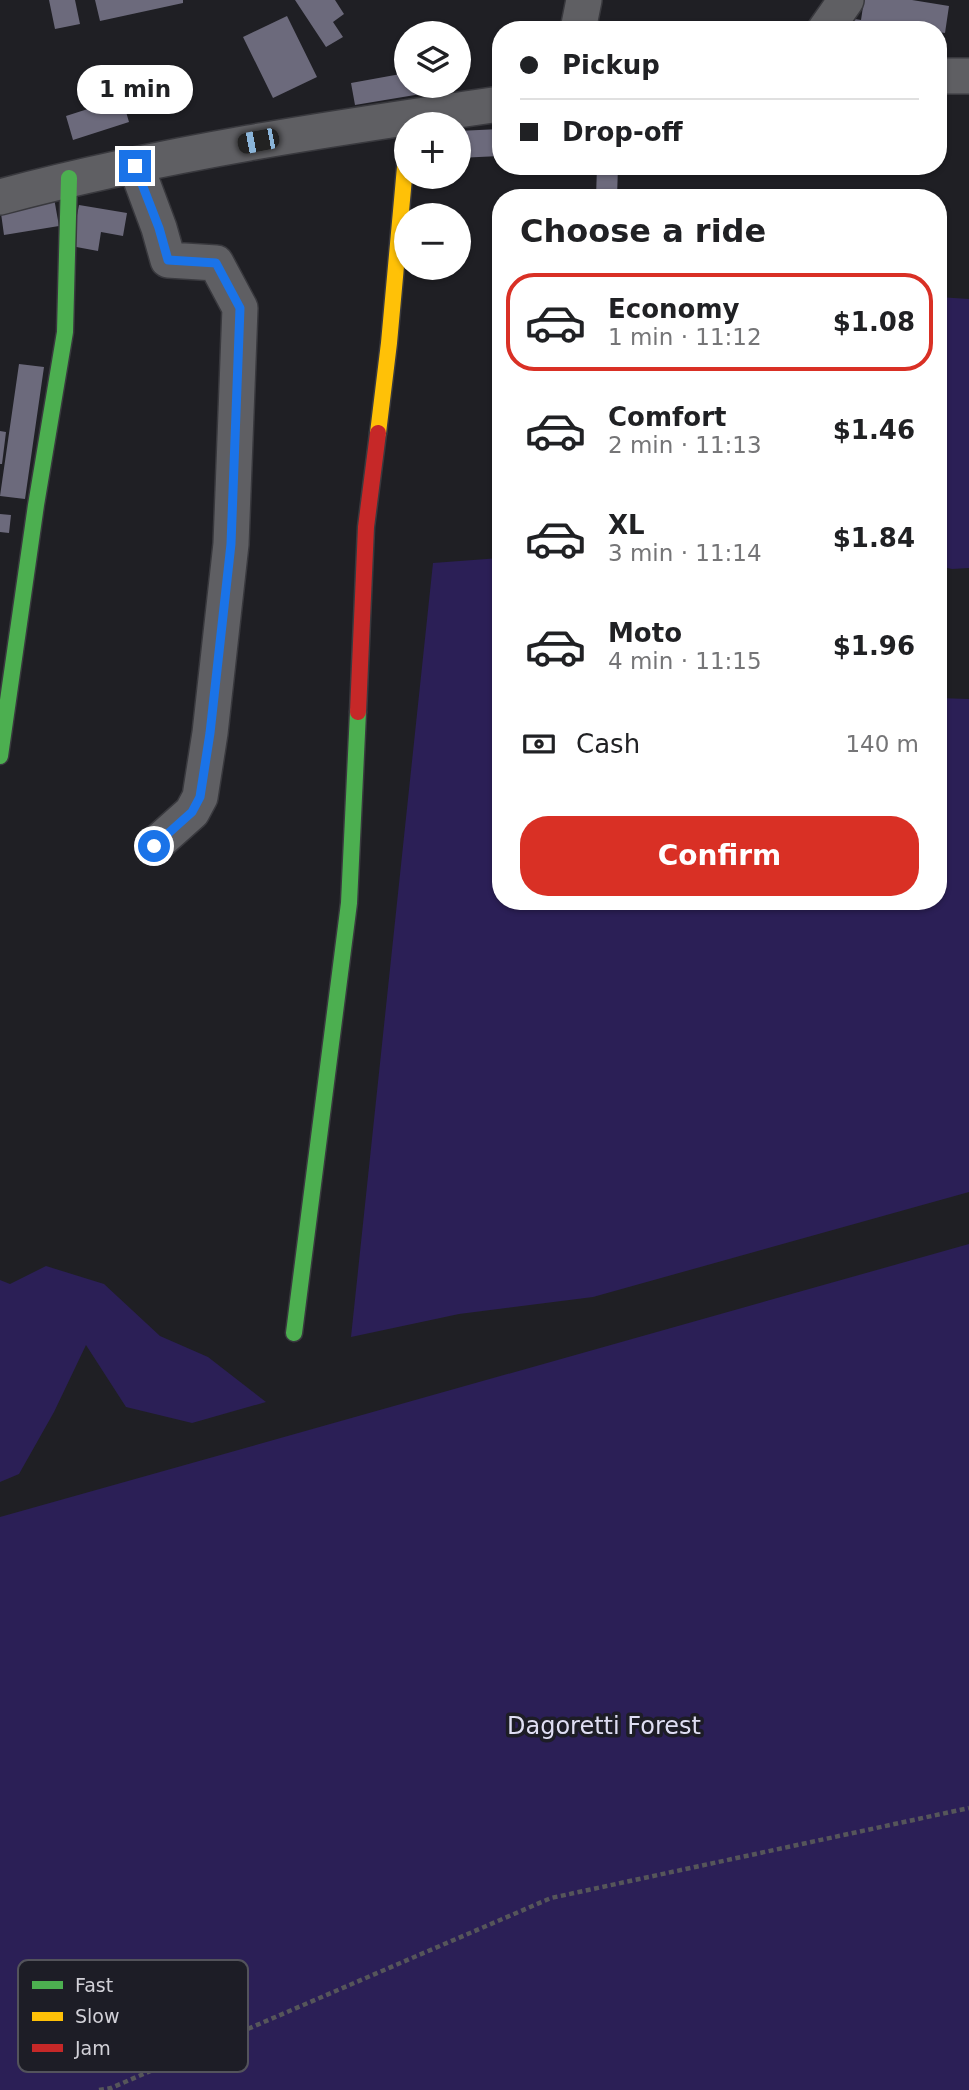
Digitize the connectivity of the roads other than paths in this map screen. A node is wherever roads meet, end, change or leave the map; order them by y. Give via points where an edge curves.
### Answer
1 (584, 0) edge
2 (846, 0) edge
3 (580, 21) edge
4 (831, 21) edge
5 (947, 76) edge
6 (969, 76) edge
7 (492, 105) edge
8 (457, 112) edge
9 (394, 123) edge
10 (135, 166) junction
11 (69, 178) junction
12 (403, 189) edge
13 (0, 197) edge
14 (0, 756) edge
15 (154, 846) dead end
16 (294, 1333) dead end

1 - 3 street
2 - 4 street
5 - 6 street
7 - 8 street
9 - 10 street via 283,136
10 - 11 street
10 - 15 street via 168,260 216,263 240,308 231,544 200,797 192,812
11 - 13 street
11 - 14 street via 65,332
12 - 16 street via 366,527 349,903

